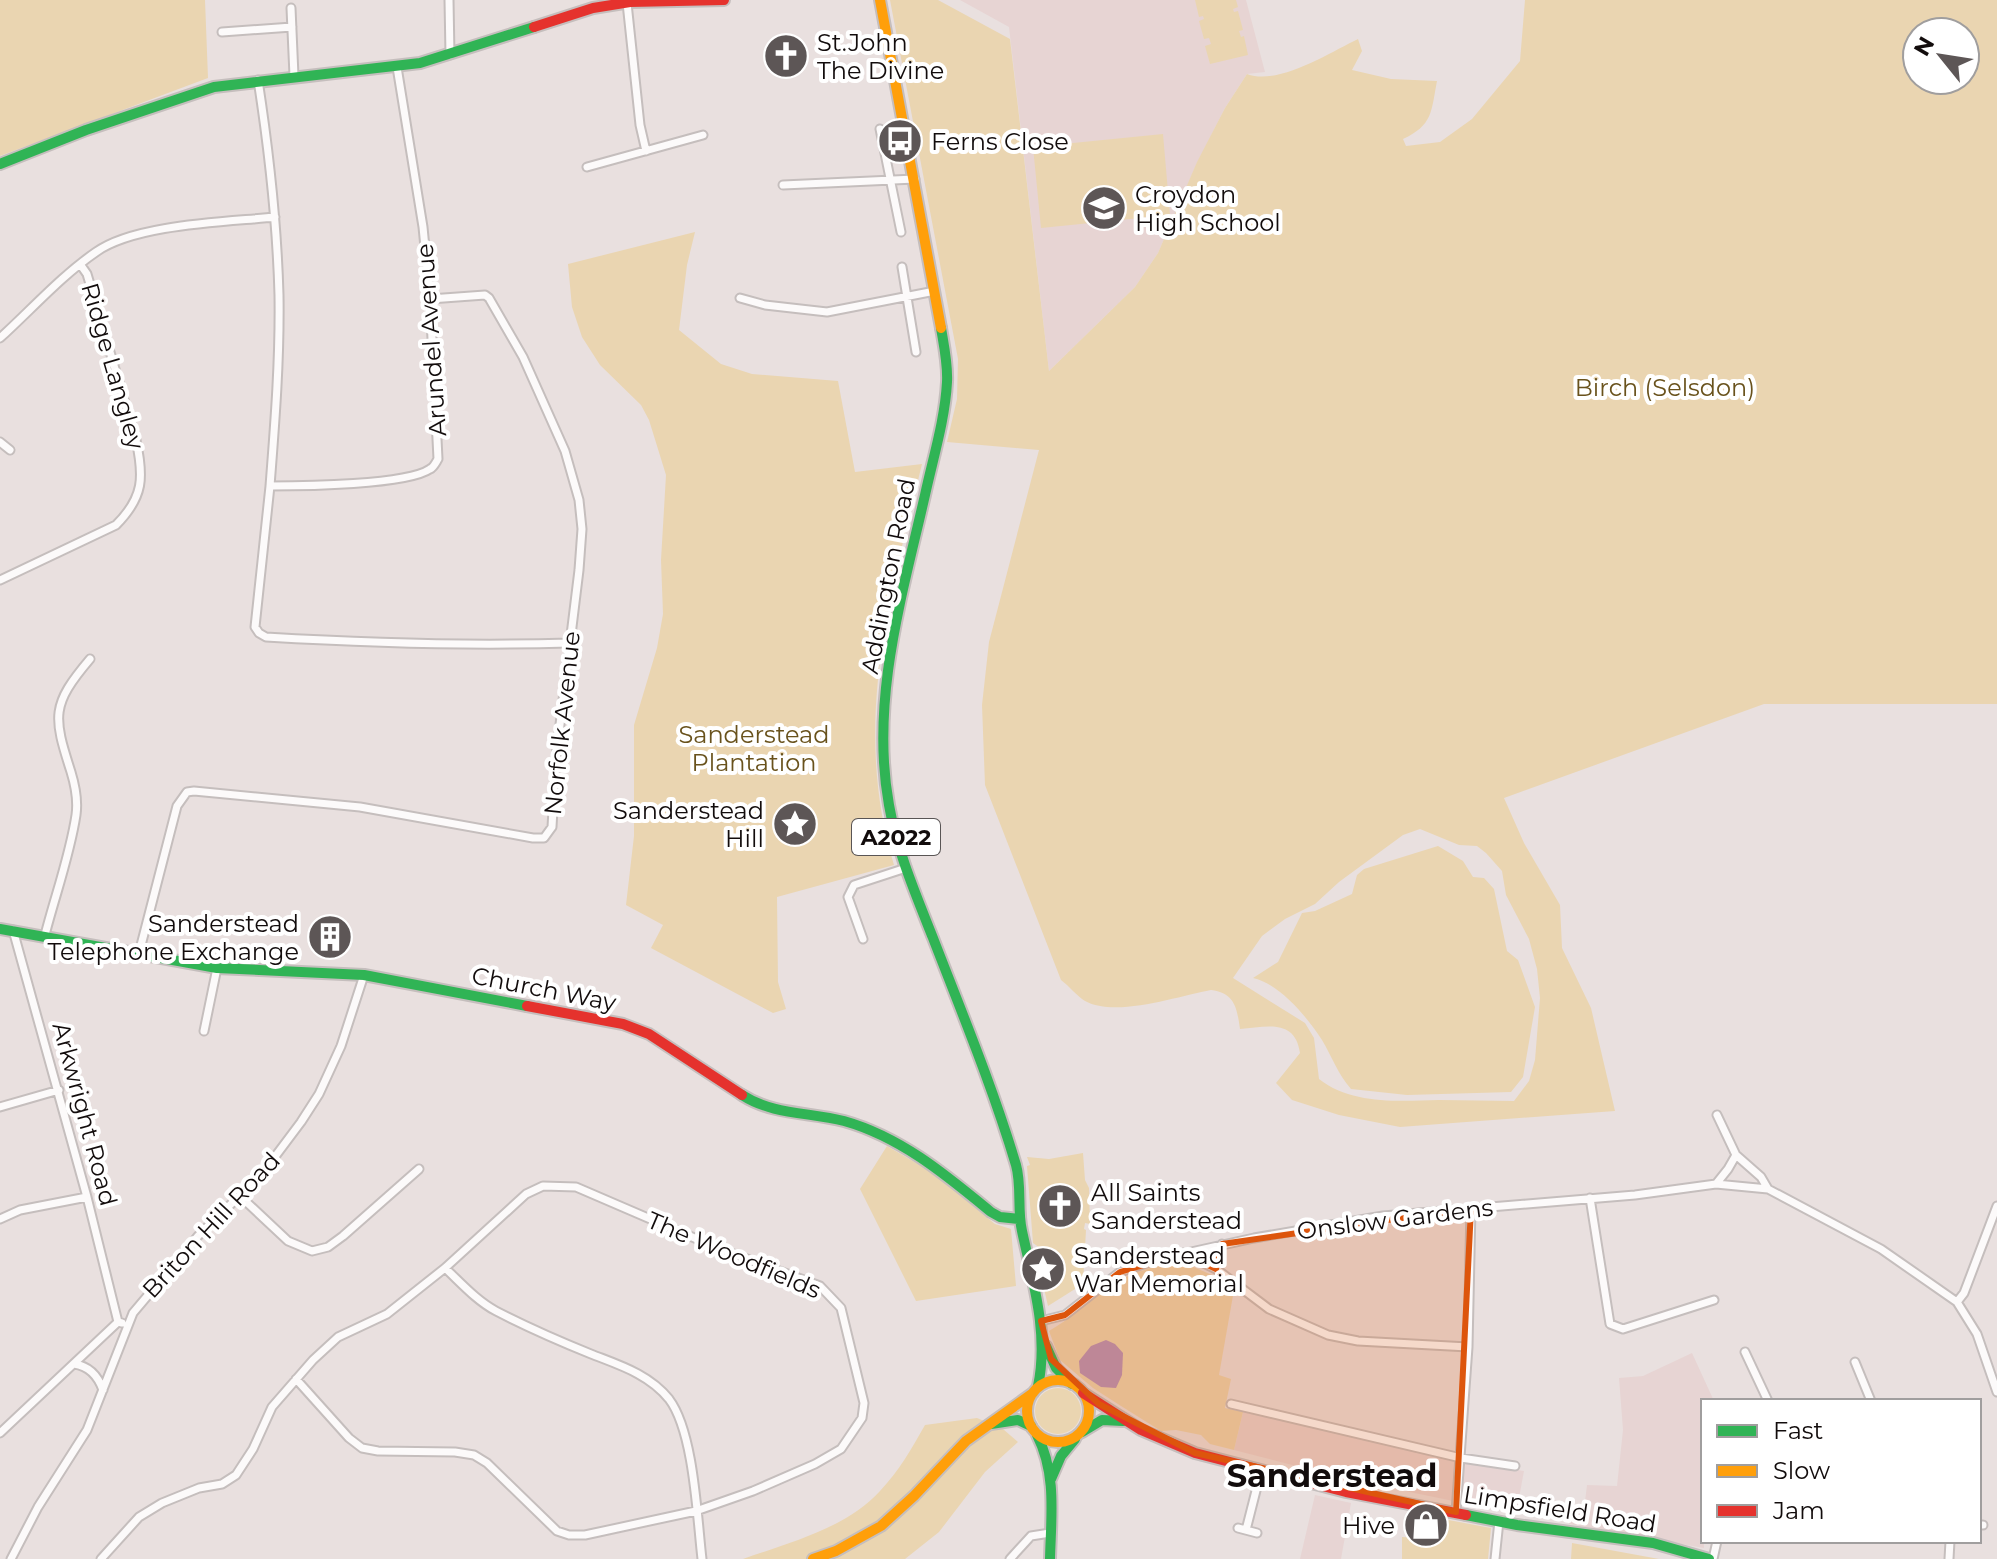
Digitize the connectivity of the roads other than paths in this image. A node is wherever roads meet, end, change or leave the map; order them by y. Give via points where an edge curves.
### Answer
1 (449, 0) edge
2 (724, 0) edge
3 (880, 0) edge
4 (627, 3) junction
5 (291, 8) dead end
6 (292, 27) junction
7 (222, 32) dead end
8 (450, 55) junction
9 (397, 67) junction
10 (294, 76) junction
11 (258, 80) junction
12 (880, 129) dead end
13 (703, 135) dead end
14 (646, 151) junction
15 (0, 164) edge
16 (587, 167) dead end
17 (915, 179) junction
18 (892, 181) junction
19 (783, 185) dead end
20 (275, 217) junction
21 (901, 232) dead end
22 (80, 264) junction
23 (902, 267) dead end
24 (935, 291) junction
25 (740, 298) dead end
26 (908, 298) junction
27 (430, 299) junction
28 (0, 338) edge
29 (916, 352) dead end
30 (0, 442) edge
31 (10, 450) dead end
32 (270, 486) junction
33 (0, 580) edge
34 (569, 643) junction
35 (90, 659) dead end
36 (906, 868) junction
37 (0, 929) edge
38 (13, 930) junction
39 (45, 935) junction
40 (863, 939) dead end
41 (139, 953) junction
42 (217, 968) junction
43 (364, 975) junction
44 (204, 1031) dead end
45 (59, 1090) junction
46 (0, 1107) edge
47 (1717, 1115) dead end
48 (1736, 1155) junction
49 (419, 1169) dead end
50 (1716, 1184) junction
51 (1768, 1189) junction
52 (240, 1196) junction
53 (87, 1197) junction
54 (1590, 1198) junction
55 (1997, 1206) edge
56 (1471, 1208) junction
57 (0, 1219) edge
58 (1019, 1219) junction
59 (1222, 1244) junction
60 (1183, 1253) junction
61 (445, 1268) junction
62 (1216, 1269) junction
63 (1714, 1300) dead end
64 (1957, 1302) junction
65 (1041, 1321) junction
66 (118, 1322) junction
67 (128, 1325) junction
68 (1042, 1334) junction
69 (1468, 1347) junction
70 (1745, 1352) dead end
71 (1855, 1362) dead end
72 (74, 1364) junction
73 (296, 1379) junction
74 (1035, 1389) junction
75 (103, 1390) junction
76 (1080, 1390) junction
77 (1997, 1392) edge
78 (1767, 1399) edge
79 (1870, 1399) edge
80 (1231, 1404) dead end
81 (1129, 1422) junction
82 (987, 1424) junction
83 (1032, 1428) junction
84 (0, 1433) edge
85 (1079, 1434) junction
86 (1461, 1458) junction
87 (1515, 1466) dead end
88 (1261, 1471) junction
89 (1050, 1479) junction
90 (696, 1511) junction
91 (1456, 1512) junction
92 (1499, 1521) junction
93 (1050, 1533) junction
94 (1257, 1533) dead end
95 (1704, 1558) edge
96 (11, 1559) edge
97 (101, 1559) edge
98 (702, 1559) edge
99 (813, 1559) edge
100 (1010, 1559) edge
101 (1050, 1559) edge
102 (1495, 1559) edge

1 - 8 street
2 - 4 main road
3 - 17 main road, Addington Road / A2022
4 - 8 main road via 593,8
4 - 14 street
5 - 6 street
6 - 7 street
6 - 10 street
8 - 9 main road
9 - 10 main road
9 - 27 street, Arundel Avenue
10 - 11 main road
11 - 15 main road via 189,94
11 - 20 street
12 - 18 street
13 - 14 street
14 - 16 street
17 - 18 street
17 - 24 main road, Addington Road / A2022
18 - 19 street
18 - 21 street
20 - 22 street, Ridge Langley via 170,228 119,240
20 - 32 street via 278,364
22 - 28 street, Ridge Langley
22 - 33 street, Ridge Langley via 136,440 140,485 116,525
23 - 26 street
24 - 26 street
24 - 36 main road, Addington Road / A2022 via 947,383 901,594 884,704 889,806
25 - 26 street via 827,312
26 - 29 street
27 - 32 street, Arundel Avenue via 435,464 398,478
27 - 34 street, Norfolk Avenue via 489,298 523,357 565,451 582,529
30 - 31 street
32 - 34 street via 254,620 266,637 424,645
34 - 41 street, Norfolk Avenue via 552,827 544,838 360,807 187,792 177,806
35 - 39 street via 69,684 59,708 58,731 77,813
36 - 40 street via 850,890
36 - 58 main road, Addington Road / A2022 via 1004,1126 1017,1169
37 - 38 main road
38 - 39 main road, Church Way
38 - 45 street, Arkwright Road
39 - 41 main road, Church Way
41 - 42 main road, Church Way
42 - 43 main road, Church Way
42 - 44 street
43 - 52 street, Briton Hill Road via 319,1094 282,1149
43 - 58 main road, Church Way via 623,1024 649,1034 756,1104 844,1121 889,1138 934,1165 991,1212
45 - 46 street
45 - 53 street, Arkwright Road
47 - 48 street
48 - 50 street
48 - 51 street
49 - 52 street via 343,1236 312,1251 288,1241
50 - 51 street, Onslow Gardens
50 - 54 street, Onslow Gardens
51 - 64 street via 1881,1249
52 - 67 street, Briton Hill Road via 142,1299
53 - 57 street
53 - 66 street, Arkwright Road
54 - 56 street, Onslow Gardens
54 - 63 street via 1610,1324 1623,1329
55 - 64 street
56 - 59 street, Onslow Gardens via 1383,1216
56 - 69 street
58 - 65 main road, Addington Road / A2022
59 - 60 street, Onslow Gardens
59 - 62 street
60 - 62 street
60 - 65 street, Onslow Gardens via 1120,1272 1065,1315
61 - 73 street via 387,1314 338,1337
61 - 90 street via 493,1310 622,1364 653,1383 670,1400 682,1426
61 - 90 street, The Woodfields via 526,1194 560,1185 807,1279 831,1295 841,1308 864,1403 855,1431 841,1449 815,1464
62 - 69 street via 1269,1309 1328,1335
64 - 77 street via 1977,1334
65 - 68 main road, Addington Road / A2022
66 - 67 street
66 - 72 street
67 - 75 street, Briton Hill Road
68 - 74 main road, A2022 via 1043,1363
68 - 76 main road, A2022 via 1053,1364
69 - 86 street
70 - 78 street
71 - 79 street
72 - 75 street via 88,1369
72 - 84 street
73 - 90 street via 362,1448 474,1455 546,1523 569,1535
73 - 97 street via 272,1407 236,1475 139,1517
74 - 76 main road via 1056,1382
74 - 82 main road
74 - 83 main road via 1027,1411
75 - 96 street, Briton Hill Road via 87,1430
76 - 81 main road, Limpsfield Road
76 - 85 main road via 1090,1411
80 - 86 street
81 - 85 main road via 1106,1419
81 - 88 main road, Limpsfield Road via 1195,1453
82 - 83 main road via 1018,1420
82 - 99 main road via 881,1526
83 - 85 main road via 1056,1441
83 - 89 main road via 1047,1454
85 - 89 main road
86 - 87 street
86 - 91 street
88 - 91 main road, Limpsfield Road
88 - 94 street via 1242,1529
89 - 93 main road
90 - 98 street
91 - 92 main road, Limpsfield Road
92 - 95 main road, Limpsfield Road via 1653,1543
92 - 102 street
93 - 100 street via 1031,1536
93 - 101 main road

